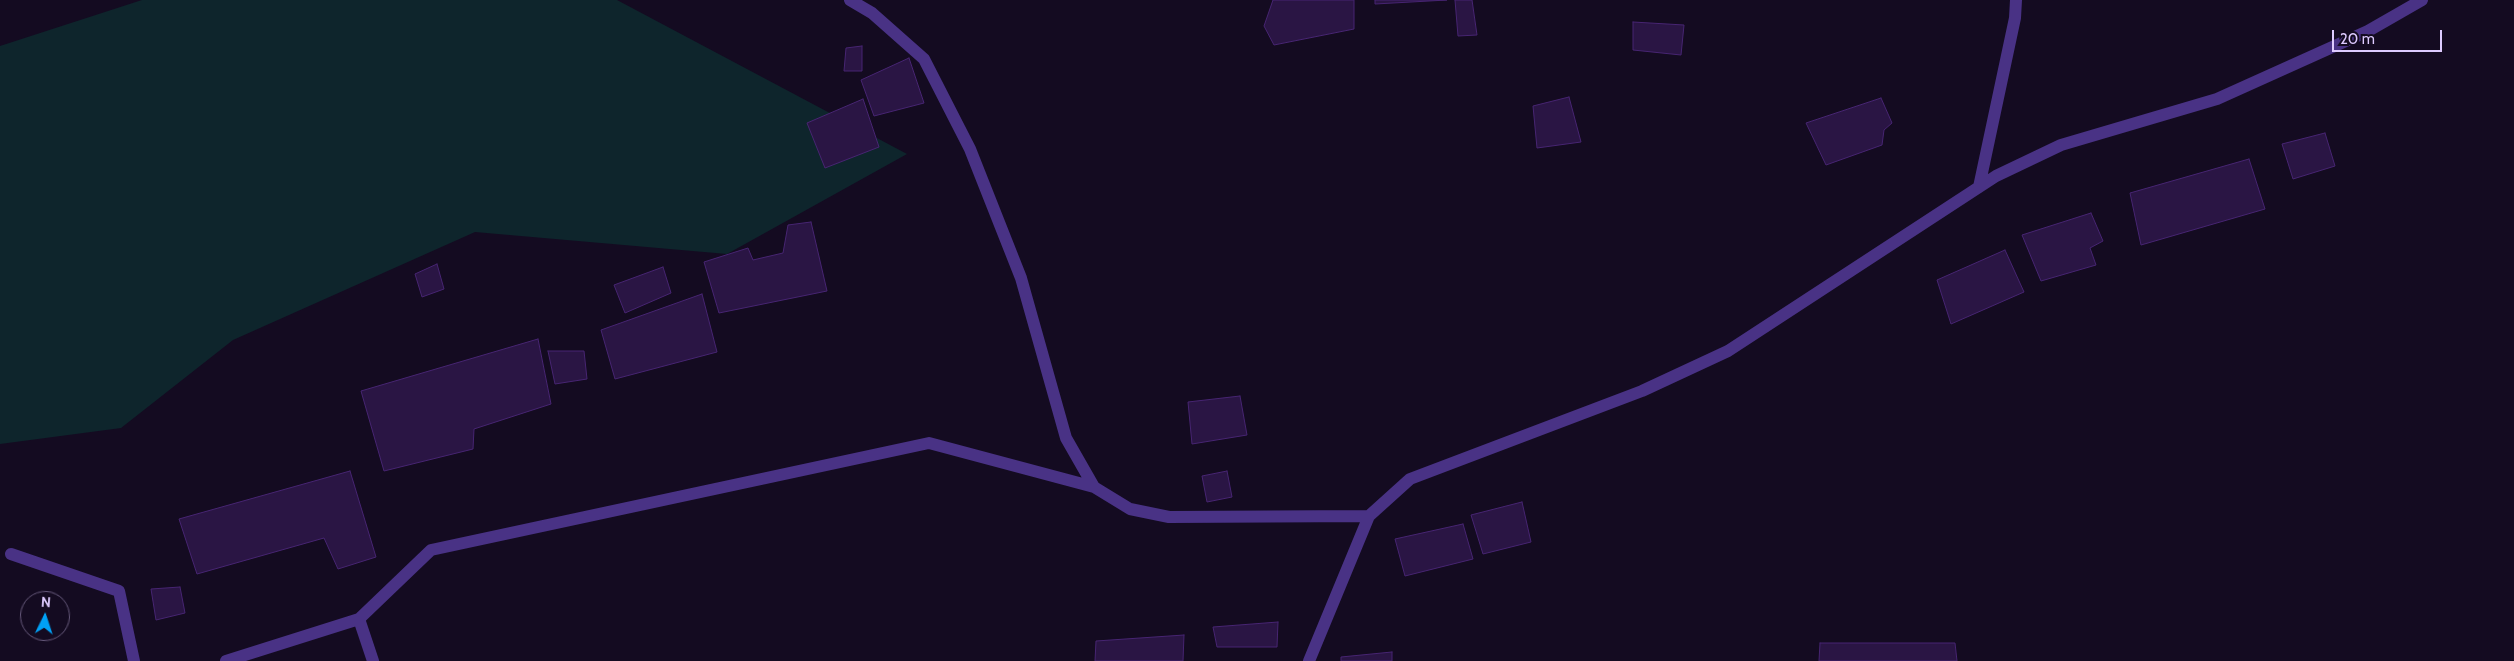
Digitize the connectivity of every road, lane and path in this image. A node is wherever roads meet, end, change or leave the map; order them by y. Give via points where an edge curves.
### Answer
1 (850, 0) edge
2 (2016, 0) edge
3 (2422, 0) edge
4 (1979, 187) junction
5 (1094, 487) junction
6 (1368, 516) junction
7 (11, 554) dead end
8 (359, 619) junction
9 (134, 661) edge
10 (226, 661) edge
11 (373, 661) edge
12 (1310, 661) edge

1 - 5 street via 872,13 924,59 970,150 1021,278 1066,438
2 - 4 street via 2016,18
3 - 4 street via 2368,31 2217,99 2061,145
4 - 6 street via 1728,351 1642,391 1410,479
5 - 6 street via 1130,509 1169,517
5 - 8 street via 929,443 431,550
6 - 12 street
7 - 9 street via 119,591
8 - 10 street
8 - 11 street

